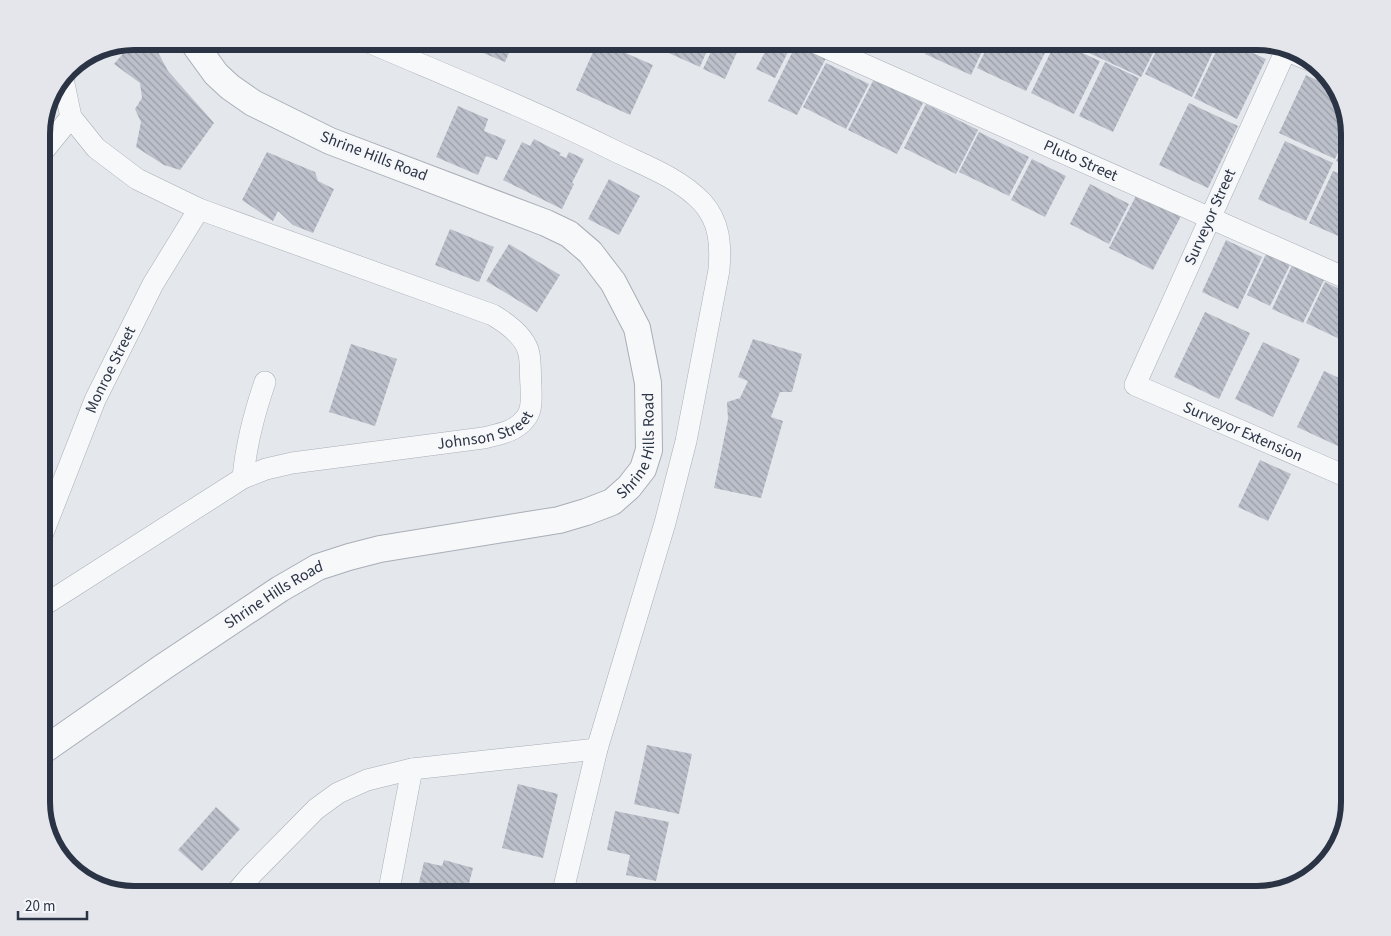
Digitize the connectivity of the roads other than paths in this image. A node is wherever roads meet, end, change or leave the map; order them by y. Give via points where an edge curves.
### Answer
1 (199, 50) edge
2 (387, 50) edge
3 (831, 50) edge
4 (1285, 54) edge
5 (65, 87) edge
6 (71, 117) junction
7 (50, 143) edge
8 (199, 209) junction
9 (1209, 219) junction
10 (1341, 276) edge
11 (266, 382) dead end
12 (1135, 385) joint
13 (1341, 474) edge
14 (243, 478) junction
15 (50, 515) edge
16 (50, 599) edge
17 (50, 746) edge
18 (597, 749) junction
19 (412, 769) junction
20 (242, 886) edge
21 (390, 886) edge
22 (564, 886) edge

1 - 17 street, Shrine Hills Road via 216,74 253,103 330,141 546,223 568,234 590,252 613,282 638,328 648,383 649,450 643,468 629,487 612,502 586,512 558,520 380,549 318,567 280,588
2 - 18 street via 570,129 678,182 702,203 716,225 721,244 719,270 686,442
3 - 9 street, Pluto Street
4 - 9 street, Surveyor Street
5 - 6 street
6 - 7 street
6 - 8 street, Johnson Street via 96,148 137,179
8 - 14 street, Johnson Street via 493,315 509,324 529,352 532,404 527,417 508,432 484,438 292,463
8 - 15 street, Monroe Street via 152,284 96,400
9 - 10 street, Pluto Street
9 - 12 street, Surveyor Street
11 - 14 street via 250,427
12 - 13 street, Surveyor Extension
14 - 16 street, Johnson Street
18 - 19 street
18 - 22 street
19 - 20 street via 367,780 338,793 316,809
19 - 21 street

